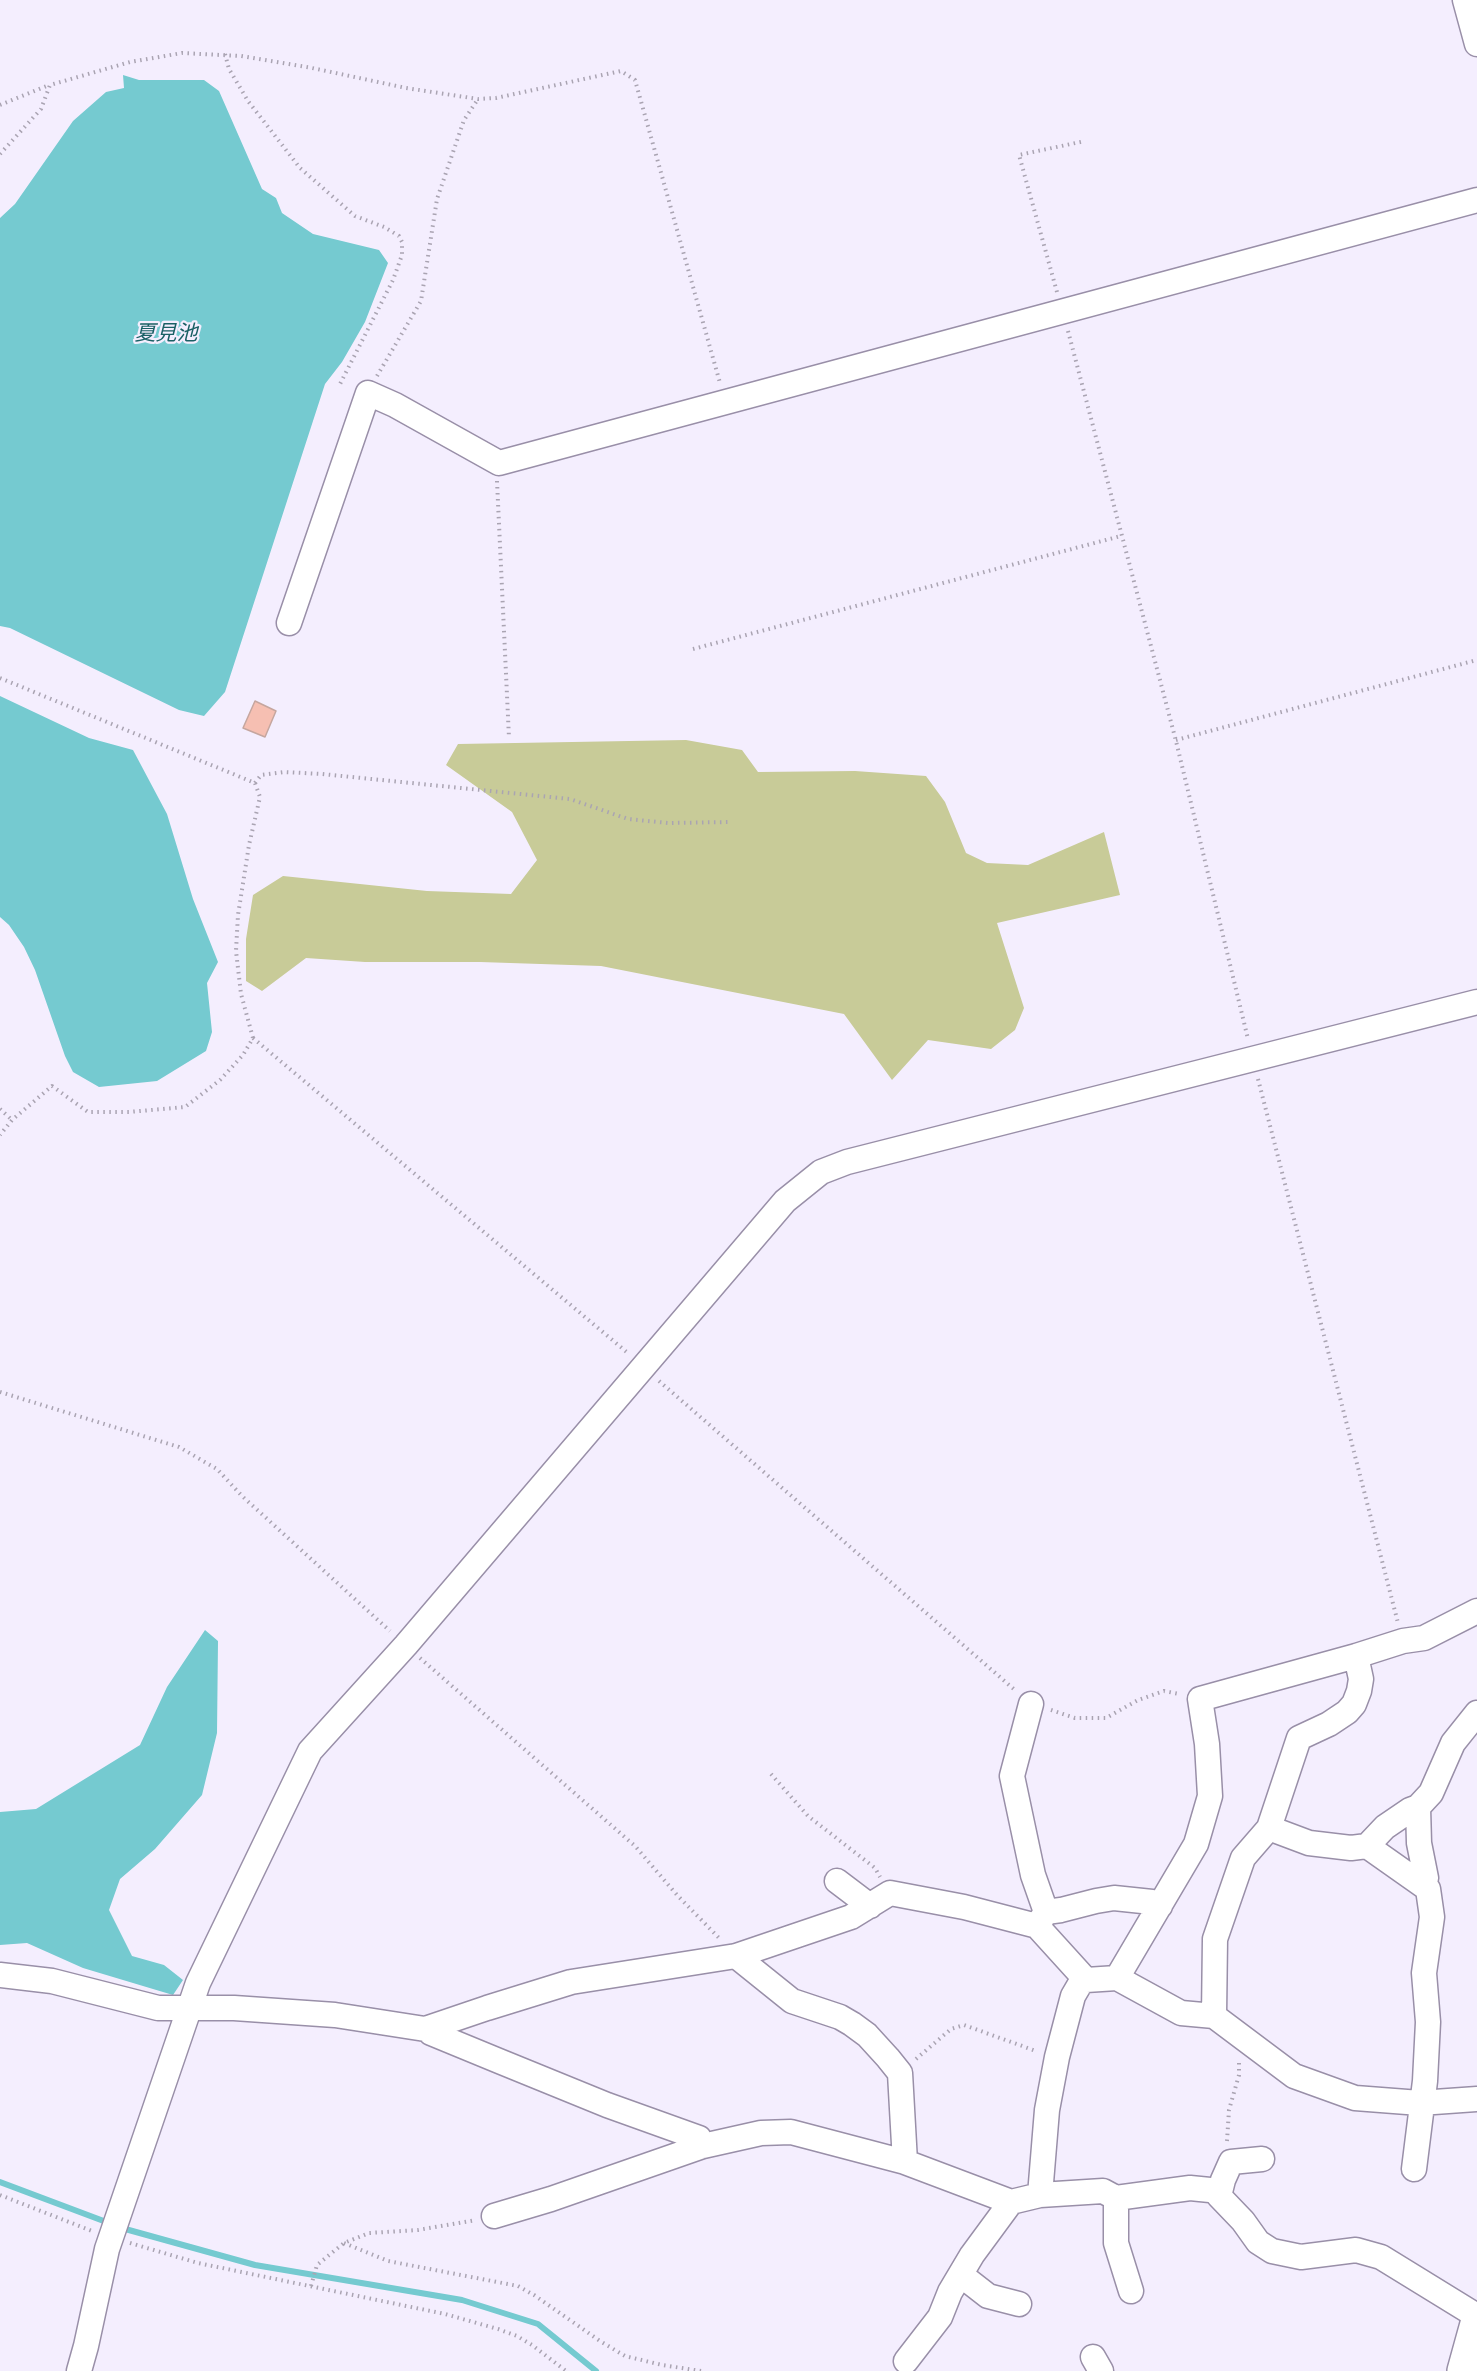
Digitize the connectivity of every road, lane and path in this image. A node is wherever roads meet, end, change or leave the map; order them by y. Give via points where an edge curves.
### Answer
1 (1465, 0) edge
2 (1477, 44) edge
3 (225, 54) junction
4 (50, 85) junction
5 (478, 99) junction
6 (0, 105) edge
7 (1085, 141) dead end
8 (0, 154) edge
9 (1477, 200) edge
10 (1062, 311) junction
11 (339, 386) dead end
12 (368, 393) junction
13 (725, 402) junction
14 (499, 463) junction
15 (1121, 536) junction
16 (289, 623) dead end
17 (693, 649) dead end
18 (1477, 660) edge
19 (0, 678) edge
20 (509, 738) dead end
21 (1176, 741) junction
22 (255, 783) junction
23 (731, 822) dead end
24 (1477, 1002) edge
25 (253, 1038) junction
26 (1253, 1060) junction
27 (0, 1109) edge
28 (12, 1120) junction
29 (0, 1135) edge
30 (643, 1366) junction
31 (1477, 1611) edge
32 (1403, 1641) junction
33 (1356, 1656) junction
34 (1200, 1699) junction
35 (1031, 1704) junction
36 (1477, 1713) edge
37 (771, 1774) dead end
38 (1418, 1808) junction
39 (1269, 1828) junction
40 (1366, 1846) junction
41 (837, 1881) dead end
42 (1422, 1884) junction
43 (890, 1893) junction
44 (870, 1906) junction
45 (1160, 1906) junction
46 (1041, 1919) junction
47 (736, 1956) junction
48 (0, 1975) edge
49 (1117, 1978) junction
50 (1086, 1980) junction
51 (191, 2007) junction
52 (1214, 2016) junction
53 (429, 2028) junction
54 (1244, 2038) junction
55 (1056, 2060) junction
56 (900, 2073) junction
57 (1477, 2099) edge
58 (1420, 2103) junction
59 (703, 2146) junction
60 (1262, 2159) dead end
61 (905, 2162) junction
62 (1231, 2162) junction
63 (1413, 2169) dead end
64 (1220, 2191) junction
65 (1040, 2195) junction
66 (1116, 2198) junction
67 (1011, 2202) junction
68 (494, 2216) joint
69 (344, 2243) junction
70 (198, 2263) dead end
71 (961, 2276) junction
72 (311, 2286) junction
73 (1131, 2291) dead end
74 (1019, 2304) dead end
75 (1477, 2316) edge
76 (1477, 2324) edge
77 (906, 2361) dead end
78 (79, 2371) edge
79 (566, 2371) edge
80 (701, 2371) edge
81 (1464, 2371) edge

1 - 2 street
3 - 4 path via 182,53 130,62
3 - 5 path
3 - 11 path via 229,69 248,101 300,168 355,216 399,236 402,242 393,280
4 - 6 path
4 - 8 path via 41,109
5 - 12 path via 464,120 437,199 421,302
5 - 13 path via 496,99 621,71 635,80
7 - 10 path via 1019,155
9 - 10 street
10 - 13 street
10 - 15 path
12 - 14 street
12 - 16 street
13 - 14 street
14 - 20 path via 500,576
15 - 17 path
15 - 21 path
18 - 21 path
19 - 22 path
21 - 26 path
22 - 23 path via 261,775 322,774 570,799 628,819
22 - 25 path via 260,797 249,845 236,951 241,994
24 - 26 street
25 - 28 path via 220,1080 185,1107 88,1112 52,1086
25 - 30 path
26 - 30 street via 821,1172 784,1201
26 - 32 path
27 - 28 path
28 - 29 path
30 - 35 path
30 - 51 street via 406,1645 310,1751 198,1983
31 - 32 street via 1424,1638
32 - 33 street
33 - 34 street
33 - 39 street via 1361,1679 1354,1704 1329,1724 1299,1738
34 - 35 path via 1164,1691 1106,1718 1075,1718
34 - 45 street via 1210,1796 1196,1844
35 - 46 street via 1012,1776
36 - 38 street via 1453,1743 1431,1793
37 - 43 path via 808,1816 874,1868
38 - 40 street via 1385,1827
38 - 42 street via 1426,1878
39 - 40 street via 1309,1843
39 - 52 street via 1243,1858 1215,1939
40 - 42 street
41 - 44 street
42 - 58 street via 1428,1888 1432,1917 1424,1973 1428,2022
43 - 44 street
43 - 46 street
44 - 47 street via 851,1917
45 - 46 street via 1114,1898
45 - 49 street
46 - 50 street
47 - 53 street via 571,1982
47 - 56 street via 792,2001 852,2024 867,2035
48 - 51 street via 52,1981 158,2008
49 - 50 street
49 - 52 street via 1181,2013
50 - 55 street via 1073,1996
51 - 53 street via 335,2015
51 - 78 street via 107,2249
52 - 54 street
53 - 59 street via 431,2033 499,2061 699,2138
54 - 58 street via 1294,2076 1355,2098
54 - 62 path via 1227,2126
55 - 56 path via 964,2025 951,2029
55 - 65 street via 1047,2109
56 - 61 street
57 - 58 street
58 - 63 street
59 - 61 street via 761,2133 790,2132
59 - 68 street
60 - 62 street
61 - 67 street
62 - 64 street
64 - 66 street via 1190,2188
64 - 75 street via 1219,2196 1258,2242 1272,2251 1301,2257 1356,2250 1381,2257
65 - 66 street via 1103,2191
65 - 67 street
66 - 73 street via 1116,2243
67 - 71 street
68 - 69 path via 418,2230 369,2233
69 - 72 path via 317,2265
69 - 80 path via 388,2261 518,2286 625,2356
70 - 72 path
71 - 74 street via 988,2296
71 - 77 street via 940,2317
72 - 79 path via 498,2329 532,2345
76 - 81 main road

